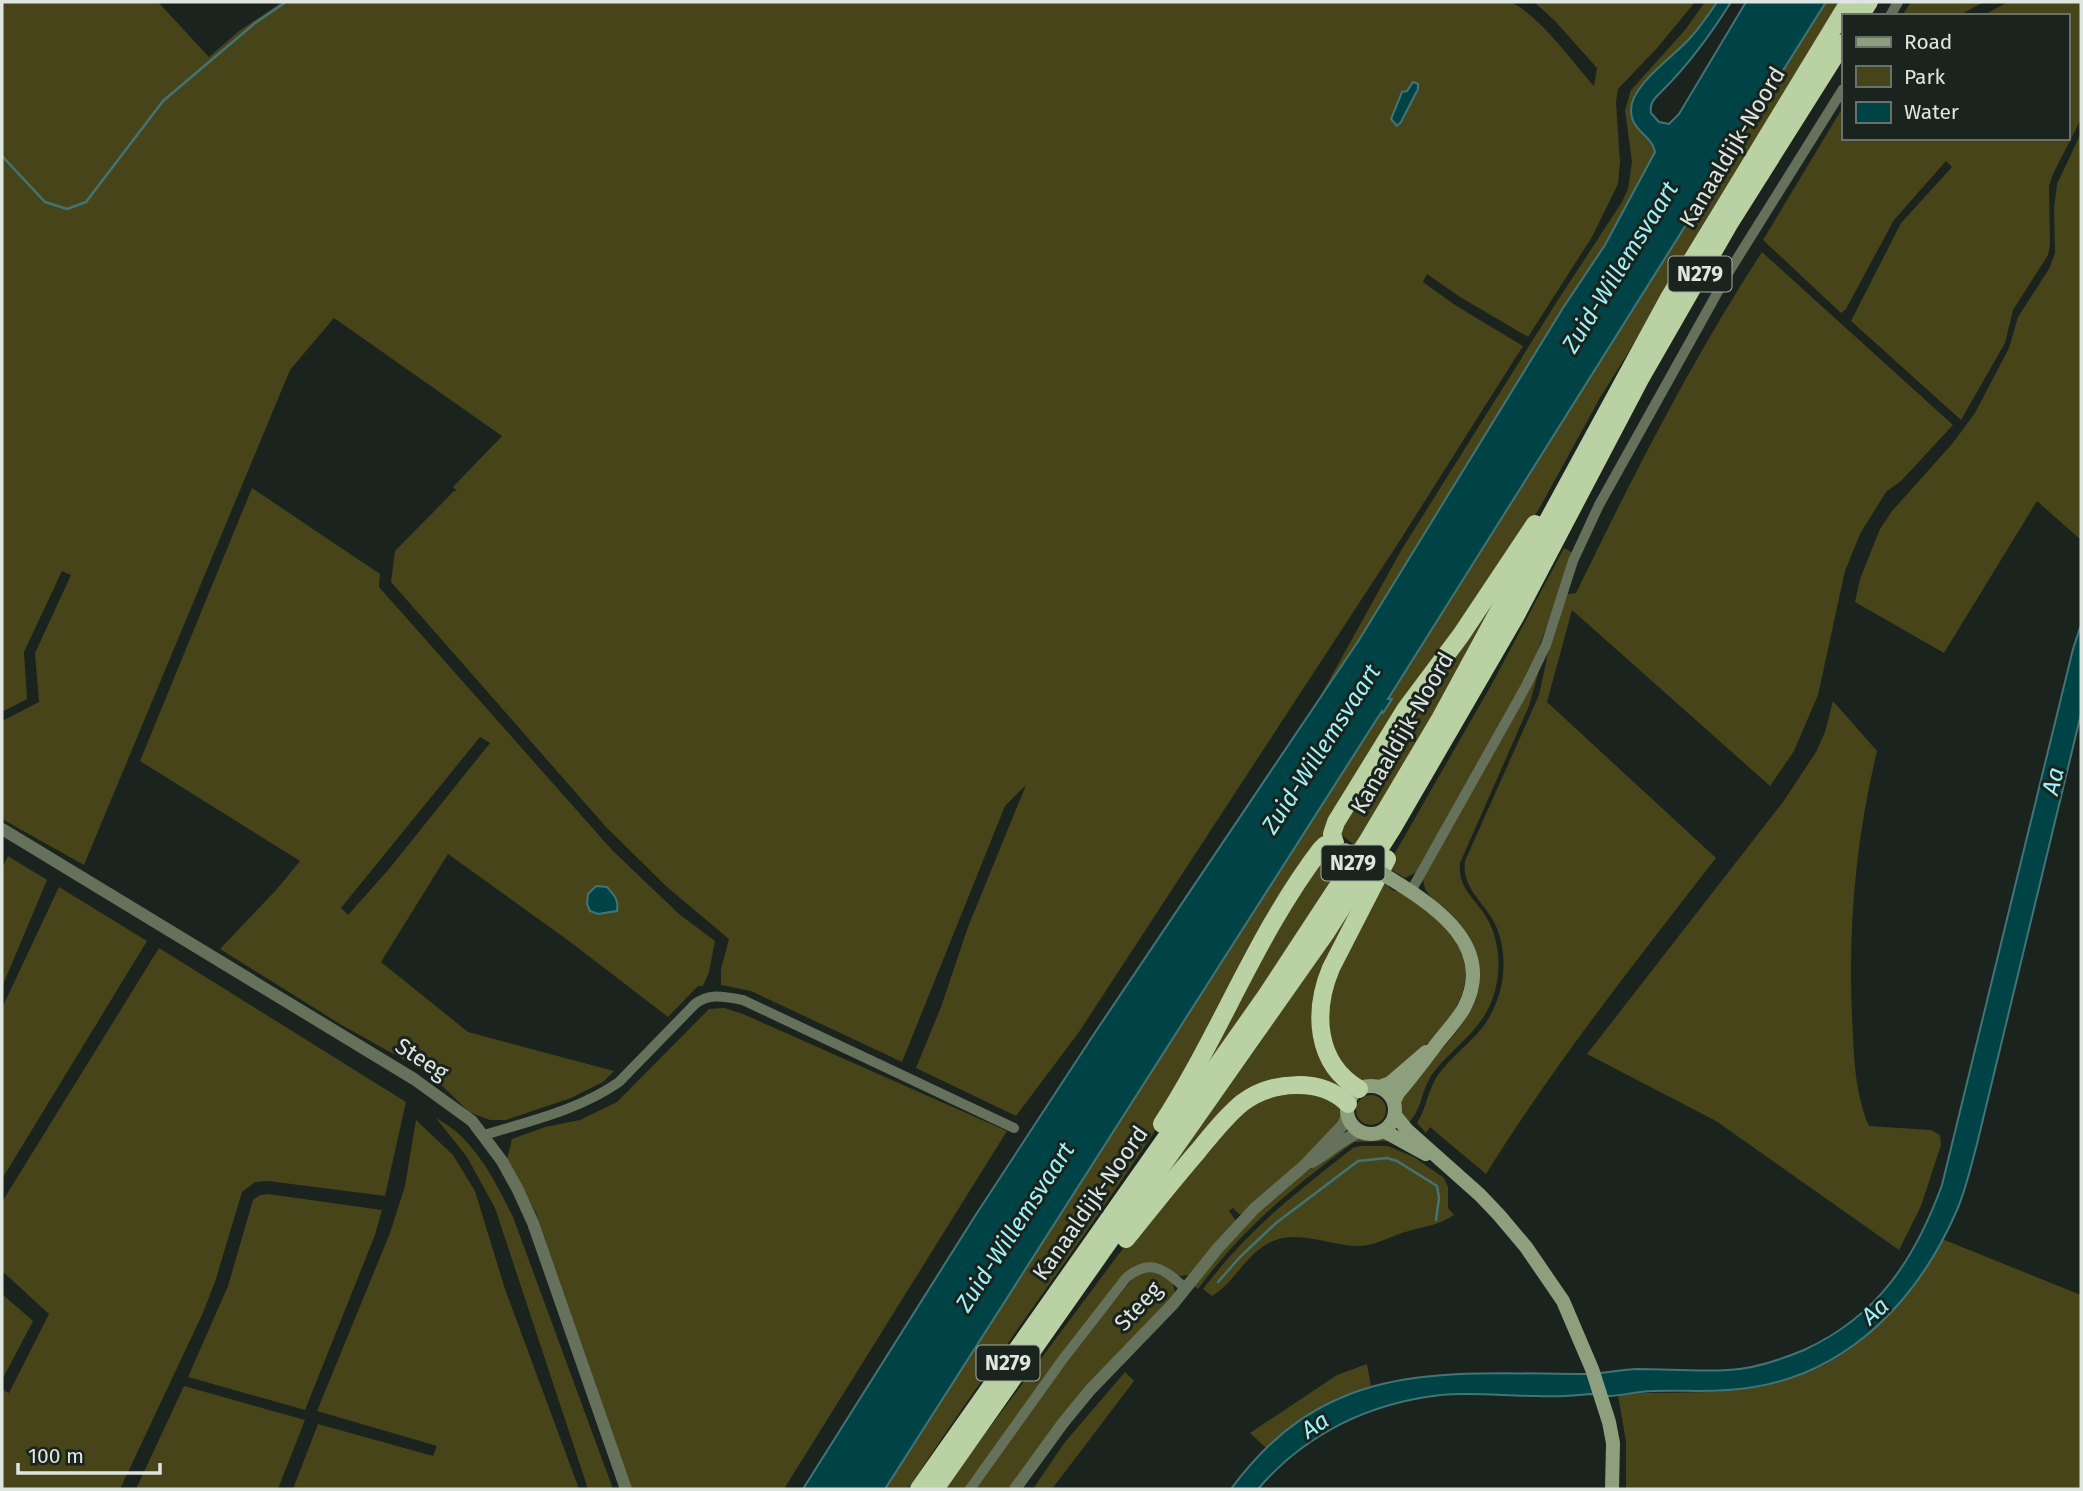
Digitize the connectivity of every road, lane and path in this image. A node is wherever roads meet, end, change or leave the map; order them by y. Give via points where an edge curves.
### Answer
1 (1849, 2) edge
2 (1842, 45) edge
3 (1842, 91) edge
4 (1576, 468) junction
5 (1435, 758) junction
6 (2, 829) edge
7 (1340, 847) junction
8 (1411, 891) junction
9 (1435, 1045) junction
10 (1380, 1087) junction
11 (1359, 1089) junction
12 (1394, 1108) junction
13 (1348, 1110) junction
14 (1014, 1128) dead end
15 (1384, 1131) junction
16 (1360, 1132) junction
17 (484, 1135) junction
18 (1437, 1158) junction
19 (1306, 1165) junction
20 (1096, 1237) junction
21 (1084, 1281) junction
22 (1186, 1289) junction
23 (626, 1489) edge
24 (919, 1489) edge
25 (936, 1489) edge
26 (970, 1489) edge
27 (1015, 1489) edge
28 (1612, 1489) edge

1 - 4 highway, Kanaaldijk-Noord / N279 via 1701,243
2 - 5 highway, Kanaaldijk-Noord / N279 via 1728,224
3 - 8 street via 1730,270 1599,505 1573,561 1546,645
4 - 7 highway, N279 via 1405,710 1336,822 1332,834
4 - 20 highway, Kanaaldijk-Noord / N279 via 1391,802 1286,966
5 - 11 highway, N279 via 1426,788 1325,981 1320,1007 1326,1051 1339,1073
5 - 21 highway, Kanaaldijk-Noord / N279 via 1327,931
6 - 17 street, Steeg via 414,1079
7 - 8 main road, bridge
7 - 20 highway, N279 via 1325,845 1321,849 1269,930 1180,1097 1119,1191
8 - 9 main road via 1450,921 1472,963 1464,1007
9 - 10 main road
9 - 12 main road via 1398,1093
10 - 11 main road
10 - 12 main road
11 - 13 main road
12 - 15 main road via 1391,1124
12 - 18 main road
13 - 16 main road via 1352,1125
13 - 19 street, Steeg via 1343,1125
13 - 21 highway, N279 via 1340,1096 1307,1086 1273,1088 1242,1103 1109,1260
14 - 17 street via 743,1000 718,996 702,998 604,1092 569,1109
15 - 16 main road
15 - 18 main road
16 - 19 street, Steeg
17 - 23 street, Steeg via 533,1223
18 - 28 main road via 1480,1195 1526,1247 1563,1301 1609,1422
19 - 22 street, Steeg via 1255,1208
20 - 24 highway, Kanaaldijk-Noord / N279
21 - 25 highway, Kanaaldijk-Noord / N279
22 - 26 street via 1153,1267 1138,1269 1126,1278
22 - 27 street, Steeg via 1090,1390

